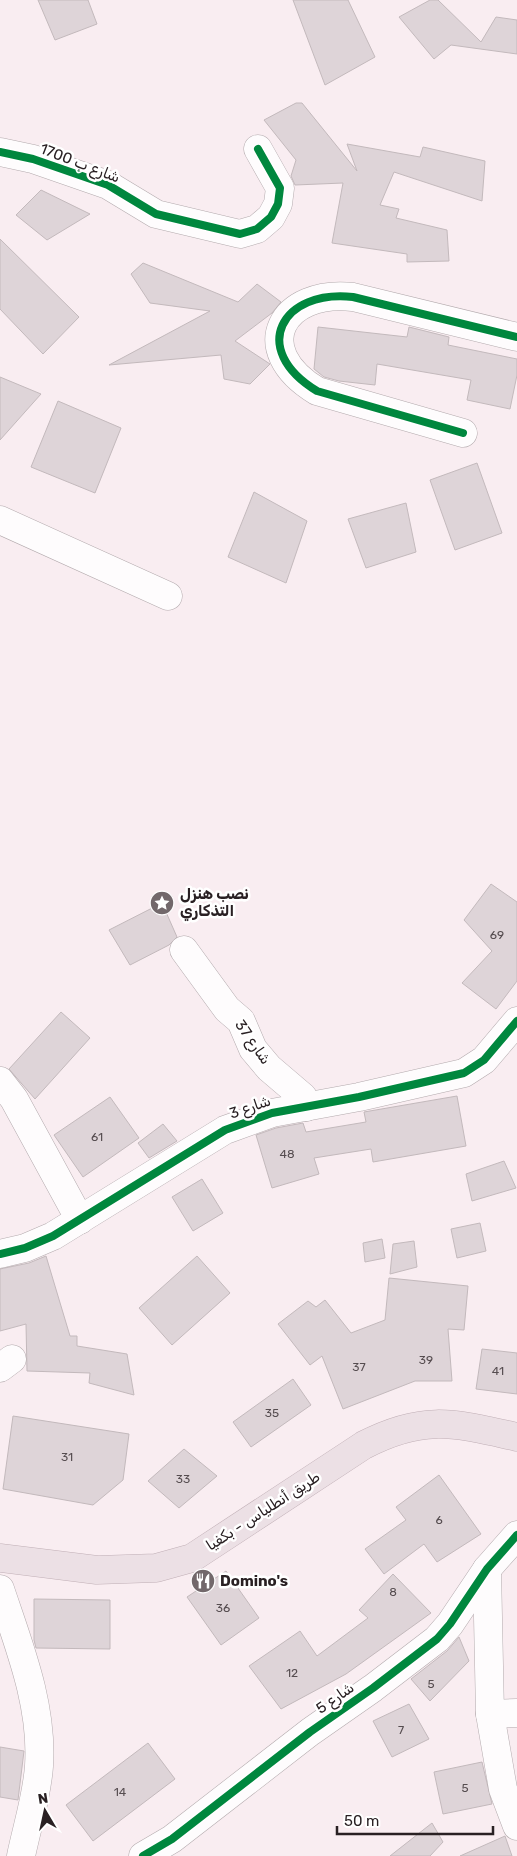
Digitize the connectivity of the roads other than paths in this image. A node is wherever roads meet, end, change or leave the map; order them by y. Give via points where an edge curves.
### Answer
1 (258, 149) dead end
2 (0, 152) edge
3 (517, 337) edge
4 (463, 433) dead end
5 (0, 520) edge
6 (168, 596) dead end
7 (184, 950) dead end
8 (517, 1021) edge
9 (0, 1081) edge
10 (306, 1107) junction
11 (80, 1220) junction
12 (0, 1254) edge
13 (517, 1437) edge
14 (517, 1535) edge
15 (0, 1558) edge
16 (487, 1569) junction
17 (2, 1601) edge
18 (517, 1713) edge
19 (490, 1714) junction
20 (507, 1754) edge
21 (517, 1826) edge
22 (0, 1846) edge
23 (12, 1856) edge
24 (21, 1856) edge
25 (143, 1856) edge

1 - 2 street, شارع ب 1700 via 280,188 278,204 271,217 257,229 240,234 156,214 108,185 33,158
3 - 4 street via 336,295 302,305 282,323 279,340 284,360 317,391
5 - 6 street
7 - 10 street, شارع 37 via 227,1009 241,1022 253,1049 303,1097
8 - 10 street, شارع 3 via 484,1060 464,1073
9 - 11 street via 14,1099
10 - 11 street, شارع 3 via 272,1113 225,1130
11 - 12 street, شارع 3 via 26,1248
13 - 15 highway, طريق أنطلياس - بكفيا via 461,1424 420,1424 391,1431 364,1445 192,1558 156,1568 97,1570
14 - 16 street, شارع 5
16 - 19 street
16 - 25 street, شارع 5 via 436,1639 172,1839
17 - 24 street via 34,1697 40,1746 39,1768
18 - 19 street
19 - 20 street
20 - 21 street via 503,1789
22 - 23 street

